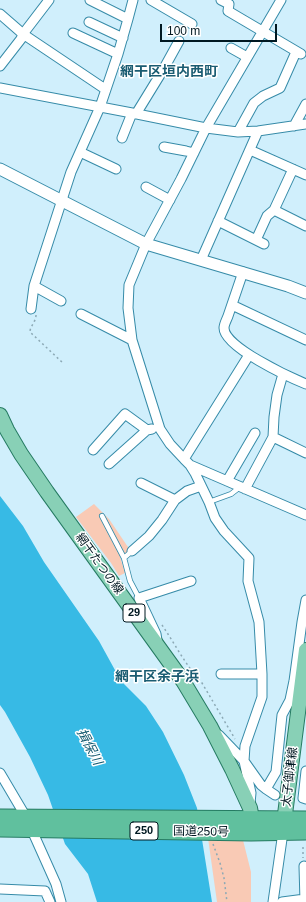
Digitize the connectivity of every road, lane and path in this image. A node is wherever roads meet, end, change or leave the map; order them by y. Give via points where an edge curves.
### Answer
1 (49, 0) edge
2 (90, 0) edge
3 (133, 0) edge
4 (151, 0) edge
5 (281, 0) edge
6 (227, 1) edge
7 (0, 14) edge
8 (128, 19) junction
9 (89, 22) dead end
10 (192, 24) dead end
11 (262, 32) junction
12 (73, 33) dead end
13 (23, 34) junction
14 (123, 38) junction
15 (179, 41) dead end
16 (231, 48) dead end
17 (118, 54) junction
18 (247, 57) junction
19 (0, 66) edge
20 (0, 88) edge
21 (105, 88) junction
22 (306, 104) edge
23 (100, 107) junction
24 (134, 113) junction
25 (306, 124) edge
26 (294, 126) junction
27 (206, 128) junction
28 (258, 131) junction
29 (238, 132) junction
30 (122, 138) dead end
31 (164, 147) dead end
32 (250, 150) junction
33 (80, 152) junction
34 (194, 153) junction
35 (0, 169) edge
36 (116, 169) dead end
37 (293, 170) junction
38 (306, 175) edge
39 (146, 187) dead end
40 (170, 200) junction
41 (62, 201) junction
42 (274, 210) junction
43 (218, 221) junction
44 (306, 226) edge
45 (146, 244) junction
46 (201, 260) junction
47 (243, 272) junction
48 (34, 286) junction
49 (306, 293) edge
50 (61, 302) dead end
51 (232, 304) junction
52 (31, 309) joint
53 (81, 314) dead end
54 (132, 340) junction
55 (306, 340) edge
56 (249, 355) junction
57 (64, 364) dead end
58 (283, 374) junction
59 (306, 384) edge
60 (0, 415) edge
61 (160, 429) junction
62 (147, 430) junction
63 (255, 433) dead end
64 (273, 437) junction
65 (93, 450) dead end
66 (306, 453) edge
67 (187, 462) junction
68 (110, 464) dead end
69 (227, 481) junction
70 (141, 482) dead end
71 (201, 486) junction
72 (242, 488) junction
73 (174, 500) junction
74 (209, 502) junction
75 (306, 515) edge
76 (102, 516) dead end
77 (132, 551) joint
78 (124, 558) junction
79 (191, 581) dead end
80 (139, 598) junction
81 (306, 600) edge
82 (158, 620) dead end
83 (157, 644) junction
84 (306, 650) edge
85 (221, 674) dead end
86 (262, 674) junction
87 (210, 726) junction
88 (244, 757) junction
89 (306, 771) edge
90 (0, 773) edge
91 (266, 789) junction
92 (275, 795) dead end
93 (306, 799) edge
94 (0, 817) edge
95 (306, 819) edge
96 (250, 820) junction
97 (32, 823) junction
98 (284, 826) junction
99 (0, 829) edge
100 (306, 832) edge
101 (211, 840) dead end
102 (303, 847) dead end
103 (304, 866) joint
104 (0, 888) edge
105 (305, 900) edge
106 (50, 902) edge
107 (60, 902) edge
108 (227, 902) edge
109 (273, 902) edge
110 (282, 902) edge

1 - 13 street
2 - 8 street
3 - 8 street
4 - 10 street
5 - 11 street
6 - 11 street via 228,11
7 - 13 street
8 - 14 street
9 - 14 street
11 - 18 street
11 - 29 street via 299,53 280,88 254,103
12 - 17 street
13 - 19 street
13 - 21 street
14 - 17 street
15 - 24 street
16 - 18 street
17 - 21 street
18 - 27 street
20 - 23 street
21 - 23 street
22 - 26 street
23 - 24 street
23 - 33 street
24 - 27 street
24 - 30 street
25 - 26 street
26 - 28 street
27 - 29 street
27 - 34 street
28 - 29 street
28 - 32 street
31 - 34 street
32 - 37 street
32 - 43 street
33 - 36 street
33 - 41 street
34 - 40 street
35 - 41 street
37 - 38 street
37 - 42 street
39 - 40 street
40 - 45 street
41 - 45 street
41 - 48 street
42 - 43 street via 266,216 260,242
42 - 44 street
43 - 46 street
45 - 46 street
45 - 54 street via 129,285 128,308
46 - 47 street
47 - 49 street
47 - 51 street
48 - 50 street
48 - 52 street
51 - 55 street
51 - 56 street via 224,328 228,338
52 - 57 path via 36,319 30,332
53 - 54 street
54 - 61 street
56 - 58 street
56 - 67 street
58 - 59 street
58 - 64 street via 277,395
60 - 83 main road, 網干たつの線 / 29 via 21,454 47,492
61 - 62 street
61 - 67 street
62 - 65 street via 125,414
62 - 68 street
63 - 69 street
64 - 66 street
64 - 72 street
67 - 69 street
67 - 71 street
69 - 72 street
70 - 73 street
71 - 73 street
71 - 74 street
72 - 74 lane
72 - 75 street
73 - 77 street via 149,536
74 - 86 street via 215,518 224,531 249,558 248,581 259,622
76 - 78 lane
77 - 78 lane
78 - 80 lane via 130,581
79 - 80 street
80 - 83 street via 156,634
81 - 91 street via 292,694 282,715 276,772
82 - 88 path via 202,683
83 - 87 main road, 網干たつの線 / 29
84 - 98 main road, 太子御津線
85 - 86 street
86 - 88 street via 262,697 245,746
87 - 88 street
87 - 96 main road, 網干たつの線 / 29
88 - 91 street
88 - 96 street via 251,793
89 - 93 street via 303,798
90 - 97 street
91 - 92 street
94 - 97 highway, 国道250号 / 250
95 - 98 highway, 国道250号 / 250
96 - 97 highway, 国道250号 / 250
96 - 98 highway, 国道250号 / 250
97 - 99 highway, 国道250号 / 250
97 - 107 street via 56,884
98 - 100 highway, 国道250号 / 250
98 - 109 street
101 - 108 path via 224,878
102 - 103 path
103 - 105 street
104 - 106 street via 45,891
105 - 110 street

